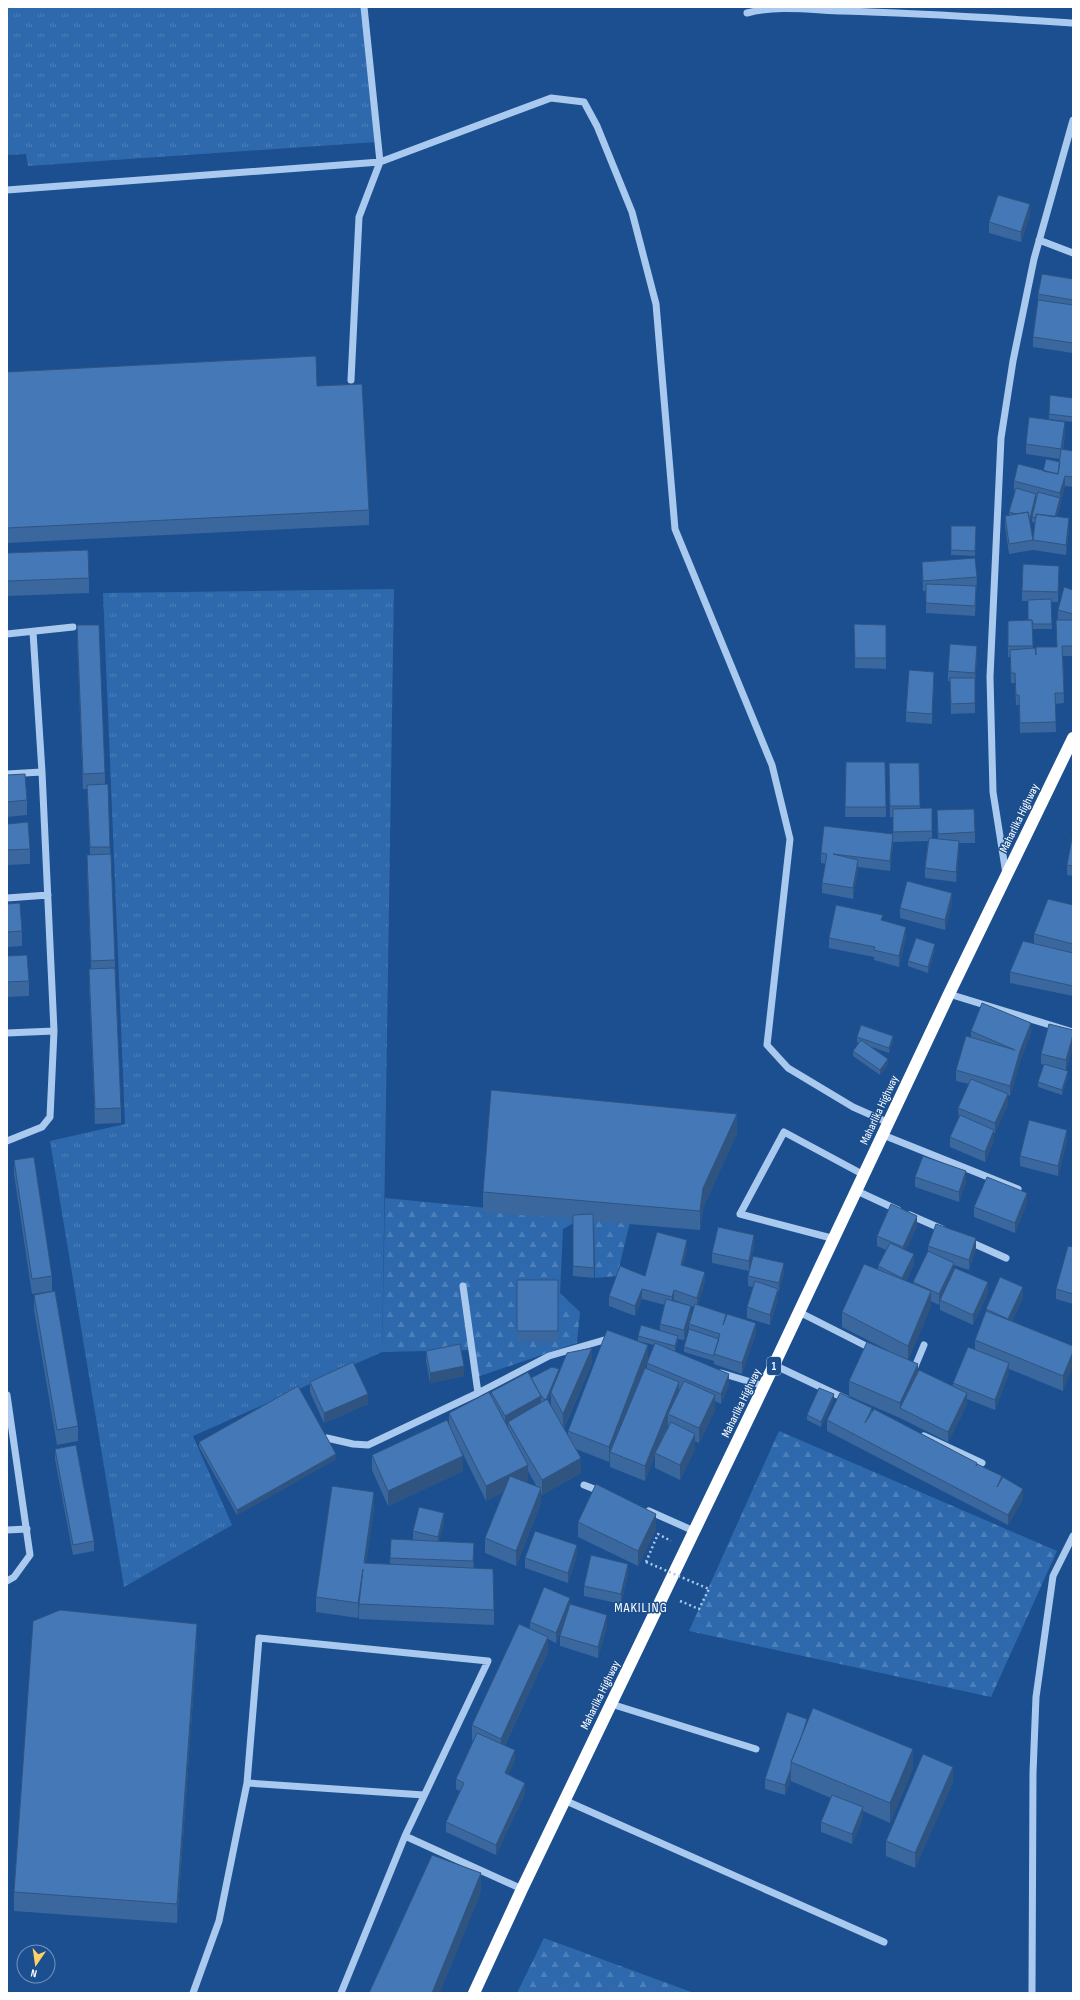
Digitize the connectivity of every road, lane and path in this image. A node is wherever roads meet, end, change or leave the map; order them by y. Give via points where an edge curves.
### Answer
1 (364, 7) edge
2 (747, 13) dead end
3 (1073, 23) edge
4 (1073, 120) edge
5 (380, 162) junction
6 (7, 190) edge
7 (1039, 240) junction
8 (1073, 253) edge
9 (351, 380) dead end
10 (73, 627) dead end
11 (33, 632) junction
12 (7, 634) edge
13 (1073, 738) edge
14 (42, 772) junction
15 (7, 774) edge
16 (1006, 877) junction
17 (48, 895) junction
18 (7, 898) edge
19 (949, 994) junction
20 (54, 1031) junction
21 (1073, 1032) edge
22 (7, 1033) edge
23 (889, 1123) junction
24 (883, 1135) junction
25 (7, 1141) edge
26 (864, 1175) junction
27 (1018, 1189) edge
28 (856, 1191) junction
29 (949, 1232) edge
30 (835, 1239) junction
31 (964, 1239) edge
32 (1006, 1258) dead end
33 (463, 1286) dead end
34 (799, 1312) junction
35 (618, 1340) edge
36 (924, 1345) dead end
37 (880, 1352) edge
38 (774, 1365) junction
39 (907, 1366) edge
40 (713, 1370) edge
41 (764, 1386) junction
42 (478, 1393) junction
43 (7, 1395) edge
44 (853, 1402) edge
45 (9, 1430) edge
46 (918, 1433) edge
47 (327, 1438) edge
48 (982, 1463) dead end
49 (584, 1485) dead end
50 (611, 1496) edge
51 (638, 1507) edge
52 (27, 1529) junction
53 (7, 1530) edge
54 (694, 1531) junction
55 (658, 1534) dead end
56 (1073, 1536) edge
57 (7, 1581) edge
58 (699, 1610) dead end
59 (611, 1704) junction
60 (756, 1749) dead end
61 (248, 1783) junction
62 (424, 1795) junction
63 (564, 1800) junction
64 (405, 1836) junction
65 (522, 1889) junction
66 (884, 1942) dead end
67 (193, 1993) edge
68 (341, 1993) edge
69 (474, 1993) edge
70 (1032, 1993) edge

1 - 5 street
2 - 3 street via 760,9 912,13
4 - 7 street
5 - 6 street
5 - 9 street via 359,217
5 - 23 street via 551,98 584,102 597,126 632,212 656,304 675,529 772,765 790,839 767,1045 788,1068 854,1107
7 - 8 street
7 - 16 street via 1013,361 1001,438 992,588 990,677 993,792
10 - 11 street
11 - 12 street
11 - 14 street
13 - 16 highway, Maharlika Highway / 1
14 - 15 street
14 - 17 street
16 - 19 highway, Maharlika Highway / 1
17 - 18 street
17 - 20 street
19 - 21 street
19 - 23 highway, Maharlika Highway / 1
20 - 22 street
20 - 25 street via 50,1117 42,1127
23 - 24 highway, Maharlika Highway / 1
24 - 26 highway, Maharlika Highway / 1
24 - 27 street
26 - 28 highway, Maharlika Highway / 1
26 - 30 street via 784,1132 740,1214
28 - 29 street
28 - 30 highway, Maharlika Highway / 1
30 - 34 highway, Maharlika Highway / 1
31 - 32 street
33 - 42 street
34 - 37 street
34 - 38 highway, Maharlika Highway / 1
35 - 42 street via 610,1338 550,1356
36 - 39 street via 914,1370
38 - 41 highway, Maharlika Highway / 1
38 - 44 street
40 - 41 street
41 - 54 highway, Maharlika Highway / 1
42 - 47 street via 368,1445
43 - 45 street
45 - 52 street
46 - 48 street
49 - 50 street
51 - 54 street
52 - 53 street
52 - 57 street via 30,1555 14,1577
54 - 59 highway, Maharlika Highway / 1
55 - 58 path, bridge via 646,1562 708,1590
56 - 70 street via 1053,1576 1036,1697
59 - 60 street
59 - 63 highway, Maharlika Highway / 1
61 - 62 street
61 - 62 street via 259,1638 488,1661
61 - 67 street via 219,1921
62 - 64 street
63 - 65 highway, Maharlika Highway / 1
63 - 66 street
64 - 65 street
64 - 68 street
65 - 69 highway, Maharlika Highway / 1

